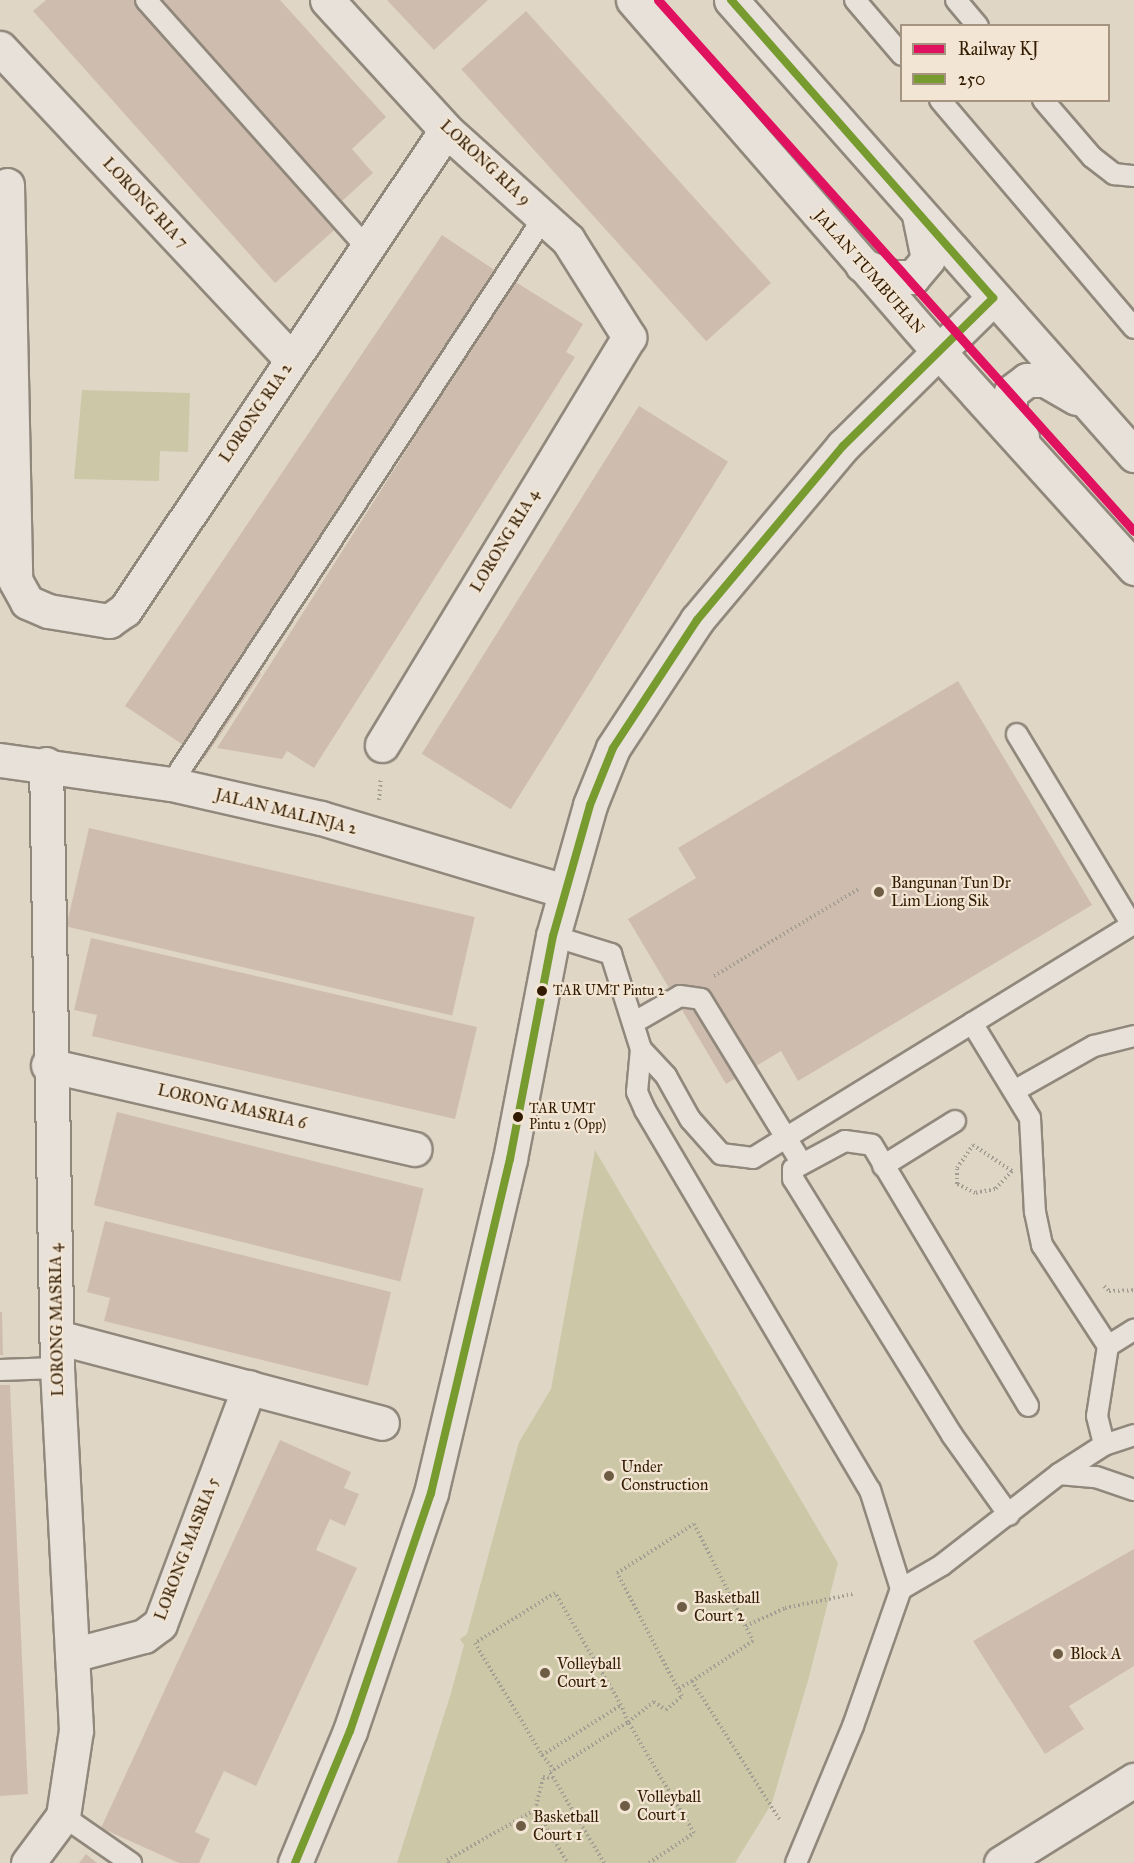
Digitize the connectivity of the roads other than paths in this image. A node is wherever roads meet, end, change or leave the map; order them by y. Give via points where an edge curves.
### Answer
1 (146, 0) edge
2 (327, 0) edge
3 (633, 0) edge
4 (731, 0) edge
5 (855, 0) edge
6 (956, 0) edge
7 (976, 24) edge
8 (0, 48) edge
9 (900, 53) edge
10 (942, 102) edge
11 (1045, 102) edge
12 (446, 130) junction
13 (1134, 176) edge
14 (7, 184) dead end
15 (919, 214) junction
16 (544, 218) junction
17 (366, 247) junction
18 (862, 265) junction
19 (993, 298) junction
20 (1134, 328) edge
21 (629, 337) joint
22 (940, 353) junction
23 (291, 359) junction
24 (1094, 410) junction
25 (1134, 455) edge
26 (1034, 457) junction
27 (1134, 568) edge
28 (1017, 734) dead end
29 (382, 745) road end
30 (0, 760) edge
31 (46, 764) junction
32 (171, 784) junction
33 (565, 891) junction
34 (554, 936) junction
35 (633, 1023) junction
36 (972, 1023) junction
37 (1134, 1036) edge
38 (641, 1049) junction
39 (48, 1065) junction
40 (1014, 1091) junction
41 (955, 1121) dead end
42 (786, 1137) junction
43 (415, 1149) dead end
44 (802, 1164) junction
45 (883, 1166) junction
46 (1134, 1330) edge
47 (1108, 1346) junction
48 (57, 1353) junction
49 (0, 1370) edge
50 (249, 1388) junction
51 (1028, 1406) dead end
52 (382, 1423) dead end
53 (1134, 1435) edge
54 (1104, 1445) junction
55 (1059, 1474) junction
56 (1134, 1490) edge
57 (1009, 1515) junction
58 (901, 1589) junction
59 (72, 1655) junction
60 (1134, 1780) edge
61 (63, 1816) junction
62 (28, 1863) edge
63 (131, 1863) edge
64 (296, 1863) edge
65 (796, 1863) edge
66 (1001, 1863) edge

1 - 17 lane
2 - 12 street, LORONG RIA 9
3 - 18 street, JALAN TUMBUHAN
4 - 15 street
5 - 9 lane
6 - 7 lane
8 - 23 street, LORONG RIA 7
10 - 20 lane
11 - 13 lane via 1092,157 1114,174
12 - 16 street, LORONG RIA 9
12 - 17 street, LORONG RIA 2
14 - 23 street, LORONG RIA 2 via 15,580 27,602 48,611 102,622 121,615
15 - 18 street via 928,259 914,277 892,277
15 - 19 street
16 - 21 street, LORONG RIA 9 via 568,240
16 - 32 lane
17 - 23 street, LORONG RIA 2
18 - 22 street, JALAN TUMBUHAN
19 - 22 street
19 - 24 street
21 - 29 street, LORONG RIA 4
22 - 26 street, JALAN TUMBUHAN
22 - 33 street via 843,446 697,620 613,748 590,805
24 - 25 street
24 - 26 street via 1046,380 1027,380 1011,392 1009,413
26 - 27 street, JALAN TUMBUHAN
28 - 36 lane via 1132,925
30 - 31 street, JALAN MALINJA 2
31 - 32 street, JALAN MALINJA 2
31 - 39 street, LORONG MASRIA 4
32 - 33 street, JALAN MALINJA 2 via 373,834
33 - 34 street
34 - 35 lane via 611,954
34 - 64 street via 510,1159 431,1493 403,1585 350,1731
35 - 38 lane
35 - 42 lane via 680,996 701,999
36 - 40 lane
36 - 42 lane
37 - 40 lane via 1094,1046
38 - 42 lane via 666,1076 690,1119 722,1154 753,1158
38 - 58 lane via 637,1092 645,1110 870,1490
39 - 43 street, LORONG MASRIA 6
39 - 48 street, LORONG MASRIA 4
40 - 47 lane via 1030,1118 1035,1212 1042,1245
41 - 45 lane
42 - 44 lane
44 - 45 lane via 845,1141 872,1145
44 - 57 lane via 793,1169 794,1179 956,1440
45 - 51 lane
46 - 47 lane
47 - 54 lane via 1097,1416
48 - 49 lane
48 - 50 street
48 - 59 street, LORONG MASRIA 4
50 - 52 street
50 - 59 street, LORONG MASRIA 5 via 160,1624 144,1636
53 - 54 lane
54 - 55 lane
55 - 56 lane via 1096,1477
55 - 57 lane
57 - 58 lane via 942,1565
58 - 65 lane via 853,1726
59 - 61 street, LORONG MASRIA 4 via 76,1730
60 - 66 street
61 - 62 street, LORONG MASRIA 4
61 - 63 lane

